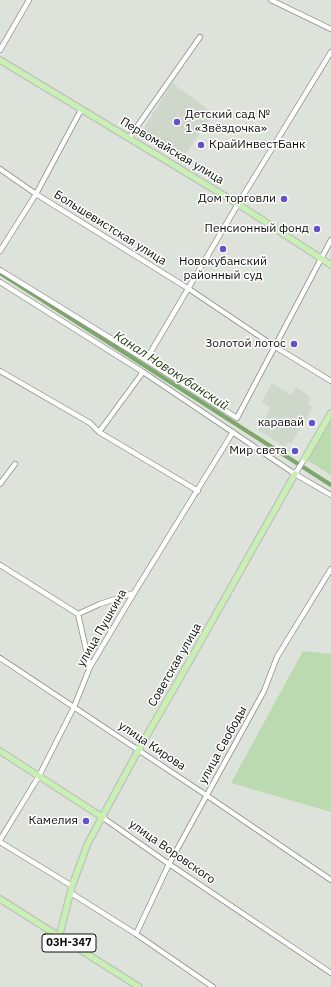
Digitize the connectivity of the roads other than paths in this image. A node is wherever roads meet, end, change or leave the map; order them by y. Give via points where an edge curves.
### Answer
1 (29, 0) edge
2 (271, 0) edge
3 (331, 29) edge
4 (200, 37) dead end
5 (0, 50) edge
6 (331, 52) edge
7 (0, 60) edge
8 (81, 110) junction
9 (129, 138) junction
10 (0, 169) edge
11 (36, 194) junction
12 (238, 204) junction
13 (331, 240) edge
14 (0, 251) edge
15 (322, 258) junction
16 (331, 265) edge
17 (0, 270) edge
18 (0, 282) edge
19 (189, 289) junction
20 (274, 346) junction
21 (146, 360) junction
22 (0, 371) edge
23 (143, 372) junction
24 (331, 380) edge
25 (331, 413) edge
26 (99, 432) junction
27 (233, 432) junction
28 (305, 458) joint
29 (15, 464) dead end
30 (295, 474) junction
31 (0, 484) edge
32 (198, 491) junction
33 (331, 495) edge
34 (0, 565) edge
35 (331, 569) edge
36 (134, 593) junction
37 (78, 614) junction
38 (0, 658) edge
39 (90, 667) junction
40 (74, 706) junction
41 (139, 749) junction
42 (0, 751) edge
43 (39, 776) junction
44 (206, 795) junction
45 (102, 817) junction
46 (0, 841) edge
47 (169, 864) junction
48 (331, 880) edge
49 (72, 886) junction
50 (71, 893) junction
51 (0, 899) edge
52 (136, 934) junction
53 (60, 937) junction
54 (331, 973) edge
55 (139, 987) edge
56 (213, 987) edge

1 - 5 street
2 - 3 street
4 - 9 street
6 - 12 street
7 - 8 main road, Первомайская улица
8 - 9 main road, Первомайская улица
8 - 11 street
9 - 12 main road, Первомайская улица
10 - 11 street, Большевистская улица
11 - 14 street
11 - 19 street, Большевистская улица
12 - 15 main road, Первомайская улица
12 - 19 street
13 - 15 street
15 - 16 main road, Первомайская улица
15 - 20 street
17 - 21 street
18 - 23 street
19 - 20 street, Большевистская улица
19 - 21 street
20 - 21 street via 237,418
20 - 24 street, Большевистская улица
22 - 26 street via 90,423
23 - 26 street
23 - 27 street
25 - 28 main road, Советская улица
26 - 32 street
27 - 30 street
27 - 32 street, улица Пушкина
28 - 30 street, Советская улица
29 - 31 street
30 - 33 street
30 - 41 main road, Советская улица
32 - 36 street, улица Пушкина
34 - 37 street
35 - 44 street, улица Свободы via 277,657 264,691
36 - 37 street
36 - 39 street, улица Пушкина
37 - 39 street
38 - 40 street, улица Кирова
39 - 40 street, улица Пушкина
40 - 41 street, улица Кирова
40 - 43 street, улица Пушкина
41 - 44 street, улица Кирова
41 - 45 main road, Советская улица
42 - 43 main road, улица Воровского
43 - 45 main road, улица Воровского
43 - 46 street, улица Пушкина
44 - 47 street, улица Свободы
44 - 48 street, улица Кирова
45 - 47 street, улица Воровского
45 - 49 main road, Советская улица via 88,843
46 - 49 street
47 - 52 street, улица Свободы
47 - 54 street, улица Воровского
49 - 50 main road, Советская улица
50 - 52 street
50 - 53 main road, Советская улица
51 - 53 main road, 03Н-347
52 - 56 street
53 - 55 main road, 03Н-347

